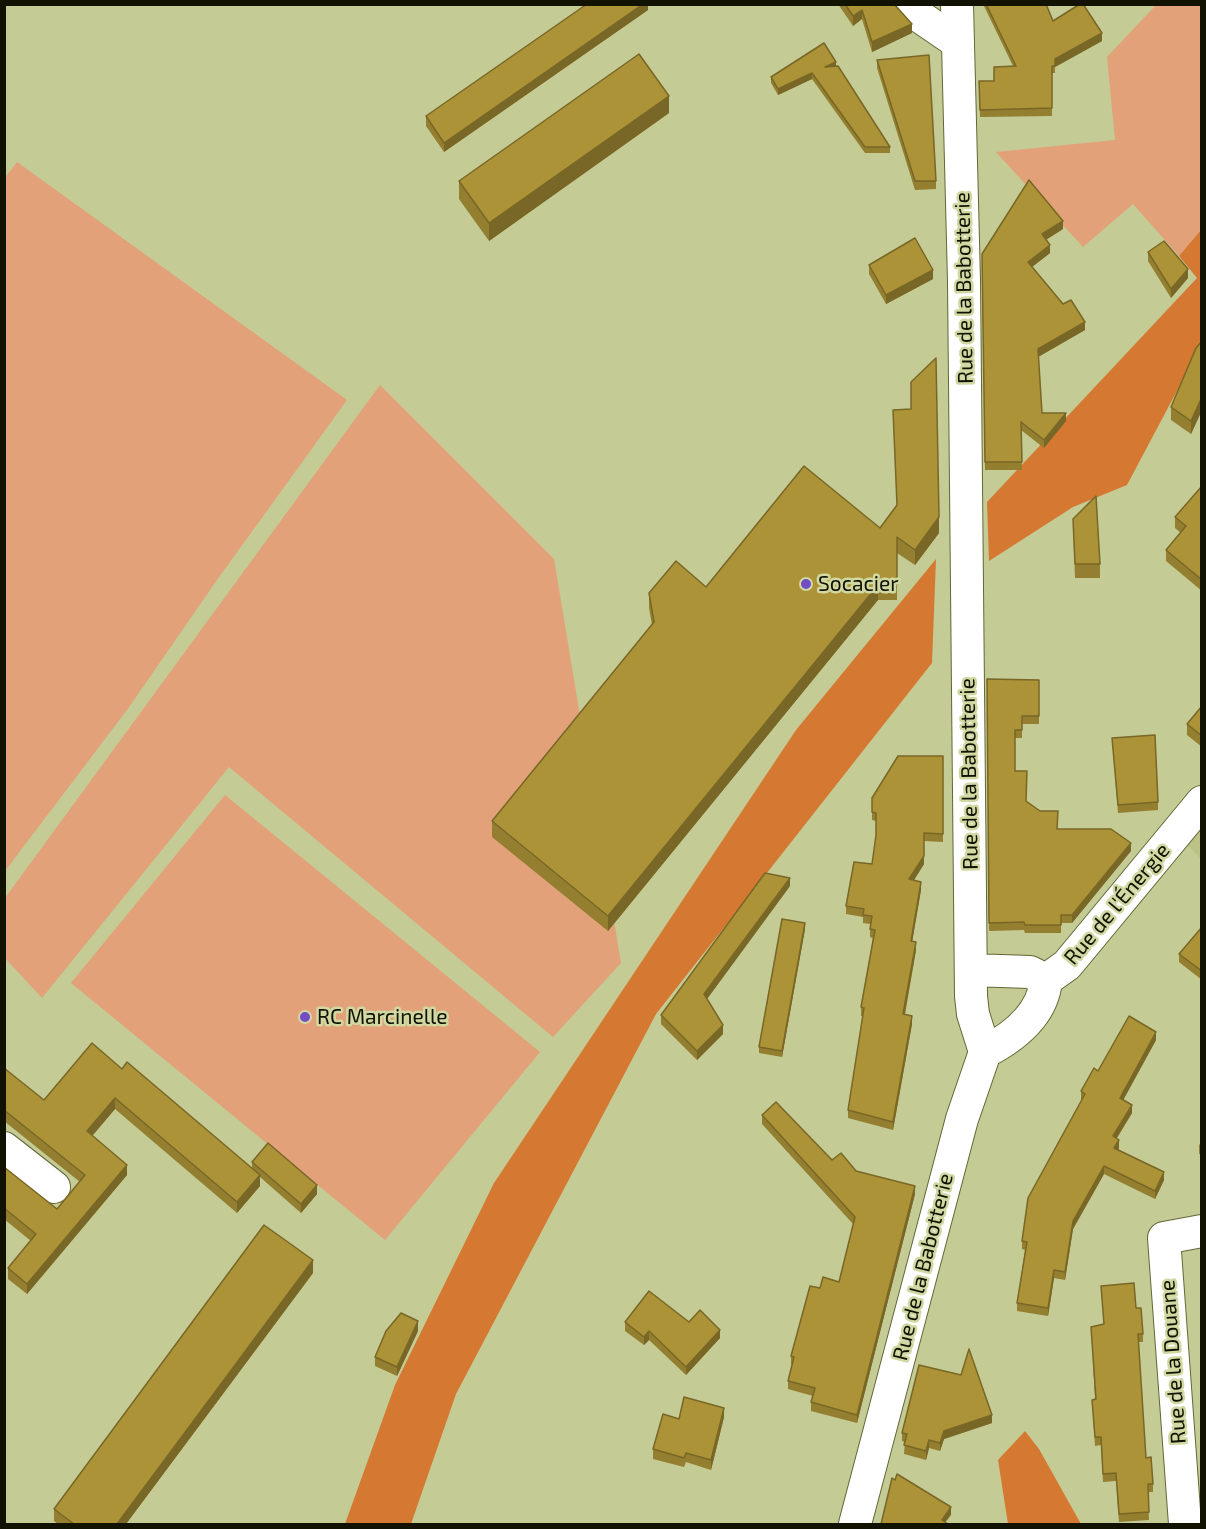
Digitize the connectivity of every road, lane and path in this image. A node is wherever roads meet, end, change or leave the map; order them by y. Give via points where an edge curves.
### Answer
1 (909, 4) edge
2 (957, 4) edge
3 (957, 42) junction
4 (1201, 803) edge
5 (971, 970) junction
6 (1046, 980) junction
7 (985, 1052) junction
8 (4, 1148) edge
9 (54, 1187) dead end
10 (1202, 1232) edge
11 (855, 1524) edge
12 (1185, 1524) edge

1 - 3 street via 916,14
2 - 3 street, Rue de la Babotterie
3 - 5 street, Rue de la Babotterie via 964,281
4 - 6 street, Rue de l'Énergie via 1067,965
5 - 6 street via 1023,971
5 - 7 street, Rue de la Babotterie via 973,1014
6 - 7 street, Rue de l'Énergie via 1037,1010 1015,1033
7 - 11 street, Rue de la Babotterie via 962,1119
8 - 9 street
10 - 12 street, Rue de la Douane via 1164,1238

